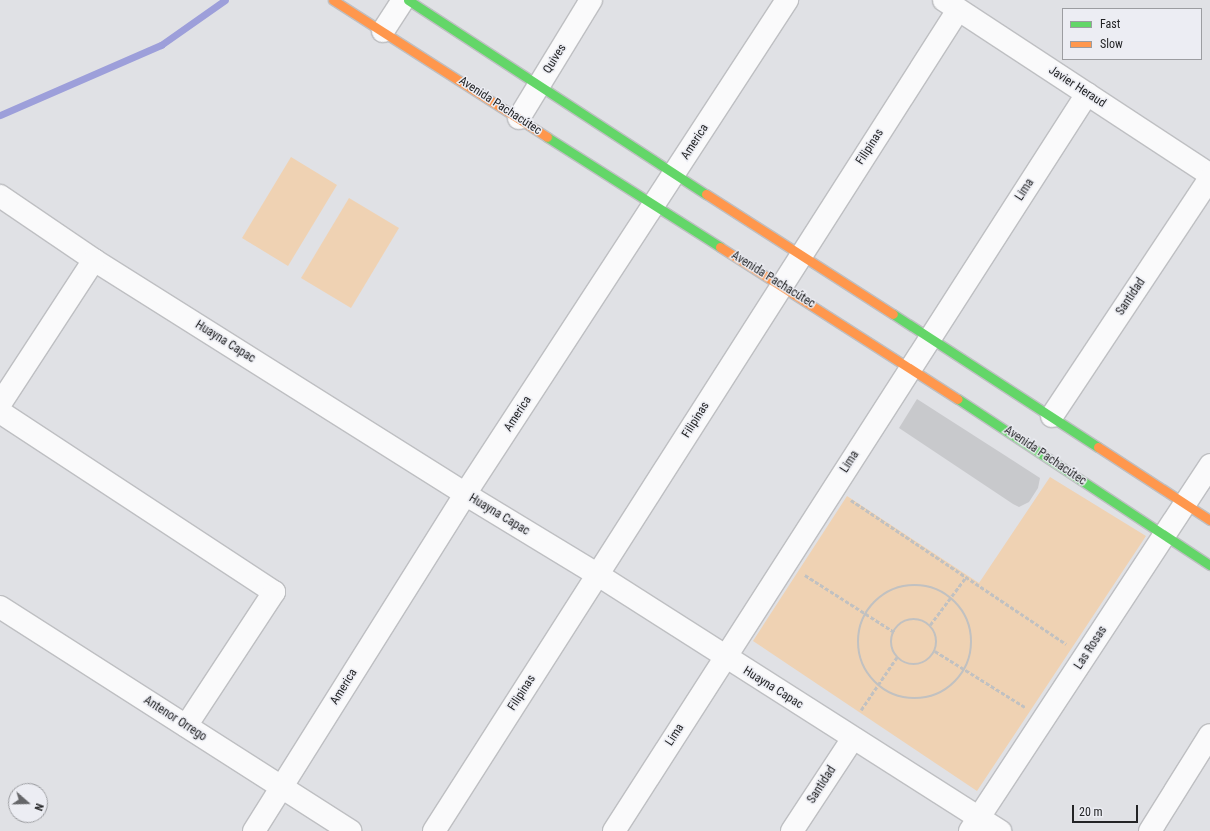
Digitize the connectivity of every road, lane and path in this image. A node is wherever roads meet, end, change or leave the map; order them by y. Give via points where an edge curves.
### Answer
1 (333, 0) edge
2 (403, 0) edge
3 (408, 0) edge
4 (591, 0) edge
5 (787, 0) edge
6 (951, 5) edge
7 (383, 31) junction
8 (538, 86) junction
9 (1087, 94) junction
10 (519, 118) junction
11 (675, 172) junction
12 (1210, 175) edge
13 (1210, 178) edge
14 (0, 196) edge
15 (654, 206) junction
16 (801, 254) junction
17 (94, 260) junction
18 (781, 285) junction
19 (930, 338) junction
20 (911, 367) junction
21 (0, 404) edge
22 (0, 412) edge
23 (1052, 416) junction
24 (1210, 465) edge
25 (465, 494) junction
26 (847, 498) dead end
27 (1185, 505) junction
28 (1210, 520) edge
29 (1164, 536) junction
30 (1210, 565) edge
31 (801, 572) dead end
32 (598, 575) junction
33 (966, 578) junction
34 (952, 598) junction
35 (0, 607) edge
36 (864, 614) junction
37 (930, 626) junction
38 (894, 632) junction
39 (1070, 647) dead end
40 (935, 651) junction
41 (725, 657) junction
42 (898, 657) junction
43 (964, 669) junction
44 (878, 685) junction
45 (1029, 709) dead end
46 (861, 710) dead end
47 (186, 726) junction
48 (1210, 735) edge
49 (853, 738) junction
50 (282, 788) junction
51 (975, 824) edge
52 (254, 831) edge
53 (350, 831) edge
54 (434, 831) edge
55 (614, 831) edge
56 (792, 831) edge
57 (1000, 831) edge
58 (1150, 831) edge

1 - 7 street, Avenida Pachacútec
2 - 7 street
3 - 8 street
4 - 8 street, Quives
5 - 11 street, America
6 - 9 street, Javier Heraud
6 - 16 street, Filipinas
7 - 10 street, Avenida Pachacútec
8 - 10 street, Quives
8 - 11 street
9 - 12 street, Javier Heraud
9 - 19 street, Lima
10 - 15 street, Avenida Pachacútec
11 - 15 street, America
11 - 16 street
13 - 23 street, Santidad
14 - 17 street, Huayna Capac
15 - 18 street, Avenida Pachacútec
15 - 25 street, America
16 - 18 street, Filipinas
16 - 19 street
17 - 21 street
17 - 25 street, Huayna Capac
18 - 20 street, Avenida Pachacútec
18 - 32 street, Filipinas
19 - 20 street, Lima
19 - 23 street
20 - 29 street, Avenida Pachacútec
20 - 41 street, Lima
22 - 47 street via 274,592
23 - 27 street
24 - 27 street, Las Rosas
25 - 32 street, Huayna Capac
25 - 50 street, America
26 - 33 path
27 - 28 street
27 - 29 street, Las Rosas
29 - 30 street, Avenida Pachacútec
29 - 51 street, Las Rosas
31 - 36 path
32 - 41 street, Huayna Capac
32 - 54 street, Filipinas
33 - 34 path
33 - 39 path
34 - 36 path via 938,589 904,585 888,591
34 - 37 path
34 - 43 path via 969,624 972,639
35 - 47 street, Antenor Orrego
36 - 38 path
36 - 44 path via 859,629 859,652 867,674
37 - 38 path via 911,619 904,621
37 - 40 path via 937,641
38 - 42 path via 892,647
40 - 42 path via 920,664 906,663
40 - 43 path
41 - 49 street, Huayna Capac
41 - 55 street, Lima
42 - 44 path
43 - 44 path via 941,692 925,698 908,698 892,694
43 - 45 path
44 - 46 path
47 - 50 street, Antenor Orrego
48 - 58 street
49 - 51 street, Huayna Capac
49 - 56 street, Santidad
50 - 52 street, America
50 - 53 street, Antenor Orrego
51 - 57 street, Huayna Capac

